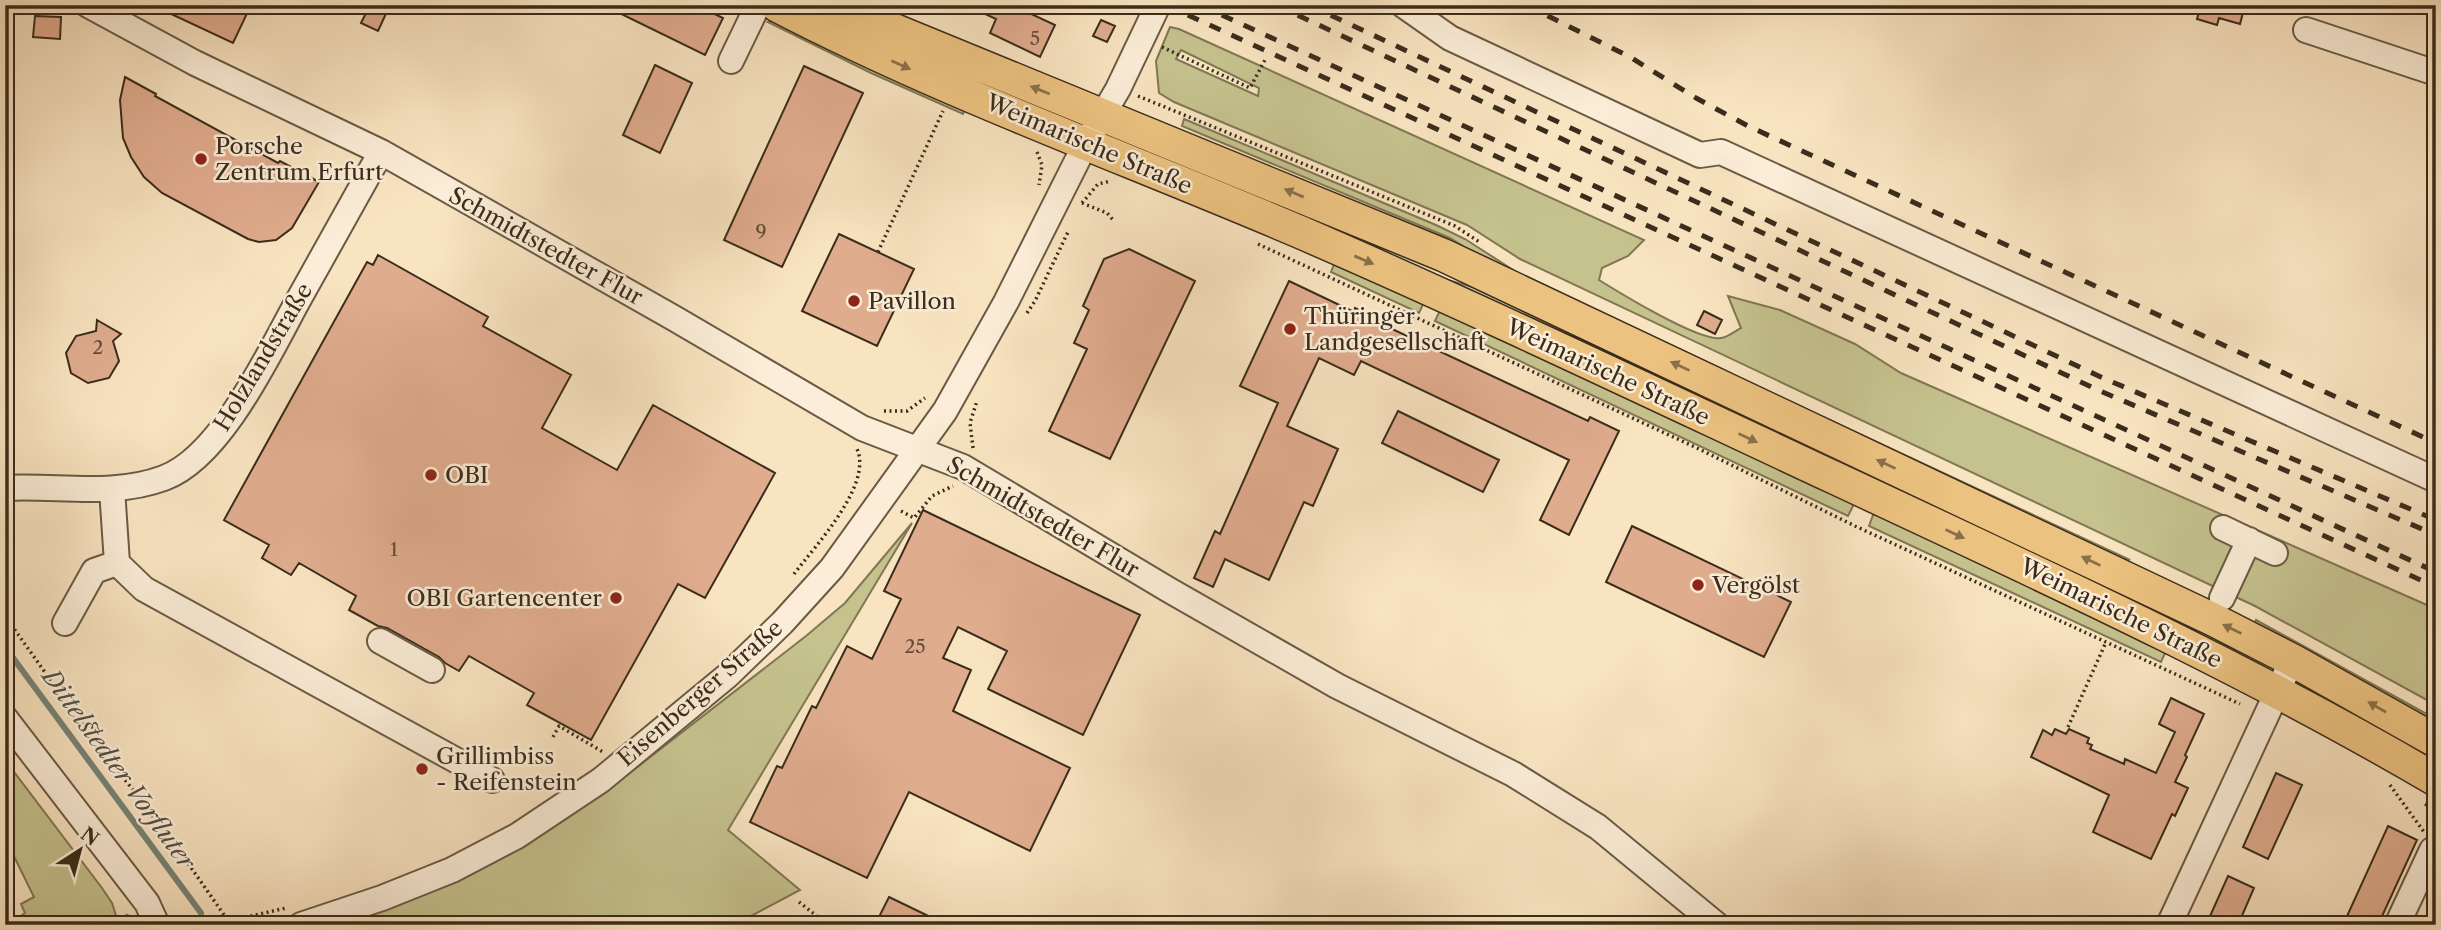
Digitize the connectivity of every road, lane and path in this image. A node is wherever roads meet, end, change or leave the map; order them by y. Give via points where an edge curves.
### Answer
1 (88, 5) edge
2 (758, 5) edge
3 (776, 5) edge
4 (839, 5) edge
5 (1158, 5) edge
6 (1403, 5) edge
7 (2306, 30) dead end
8 (1144, 38) junction
9 (1266, 58) dead end
10 (731, 61) dead end
11 (2436, 73) edge
12 (1111, 102) junction
13 (944, 109) dead end
14 (1177, 110) dead end
15 (1034, 144) dead end
16 (381, 152) junction
17 (1080, 154) junction
18 (1039, 186) dead end
19 (1114, 221) dead end
20 (1070, 228) dead end
21 (1250, 241) dead end
22 (878, 252) dead end
23 (1020, 323) dead end
24 (930, 391) dead end
25 (980, 395) dead end
26 (862, 428) junction
27 (919, 449) junction
28 (963, 467) junction
29 (2436, 480) edge
30 (5, 488) edge
31 (112, 489) junction
32 (914, 517) dead end
33 (2223, 528) dead end
34 (2249, 540) junction
35 (2275, 553) dead end
36 (117, 563) junction
37 (790, 580) dead end
38 (2222, 598) dead end
39 (5, 616) edge
40 (65, 623) dead end
41 (380, 641) dead end
42 (2106, 642) junction
43 (2292, 660) junction
44 (432, 670) dead end
45 (2170, 672) dead end
46 (2277, 691) junction
47 (5, 718) edge
48 (2068, 727) dead end
49 (553, 737) dead end
50 (2436, 741) edge
51 (589, 743) dead end
52 (492, 780) dead end
53 (2436, 780) edge
54 (2390, 785) dead end
55 (2434, 850) edge
56 (799, 902) dead end
57 (127, 912) dead end
58 (300, 915) edge
59 (229, 922) junction
60 (123, 925) edge
61 (157, 925) edge
62 (214, 925) edge
63 (828, 925) edge
64 (1717, 925) edge
65 (2169, 925) edge
66 (2397, 925) edge

1 - 16 street, Schmidtstedter Flur via 195,64
2 - 10 street
3 -> 17 main road, Weimarische Straße
12 -> 4 main road, Weimarische Straße via 887,27
5 - 8 street, Eisenberger Straße
6 - 29 street via 1450,38 1700,155 1721,152
7 - 11 street
8 - 9 path via 1250,88
8 - 12 street, Eisenberger Straße
12 - 14 path
12 - 17 street, Eisenberger Straße
43 -> 12 main road, Weimarische Straße via 1731,378 1443,255
13 - 22 path
15 - 18 path via 1042,165
16 - 26 street, Schmidtstedter Flur
16 - 31 street, Holzlandstraße via 241,404 208,446 168,477
17 - 19 path via 1116,180 1098,184 1082,203 1107,213
17 - 27 street, Eisenberger Straße via 994,324
17 -> 46 main road, Weimarische Straße via 1214,196 1438,293 2091,598
20 - 23 path
21 - 42 path
24 - 26 path via 907,411 872,410
25 - 28 path via 970,423 974,446
26 - 27 street, Schmidtstedter Flur
26 - 37 path via 854,443 861,469 855,487
27 - 28 street, Schmidtstedter Flur
27 - 58 street, Eisenberger Straße via 832,568 782,623 727,676 601,780 517,836 452,870 382,898
28 - 32 path via 953,486 932,496
28 - 64 street, Schmidtstedter Flur via 1337,686 1513,774 1598,828
30 - 31 street, Holzlandstraße
31 - 36 street
33 - 34 street
34 - 35 street
34 - 38 street
36 - 40 street via 94,571
36 - 52 street via 144,589
39 - 59 path
41 - 44 street
42 - 45 path
42 - 48 path
43 - 46 street
50 -> 43 main road, Weimarische Straße
46 - 53 main road, Weimarische Straße
46 - 65 street
47 - 61 street via 147,902
49 - 51 path via 559,726
54 - 55 path
55 - 66 street
56 - 63 path
57 - 60 path
58 - 59 path
59 - 62 path

